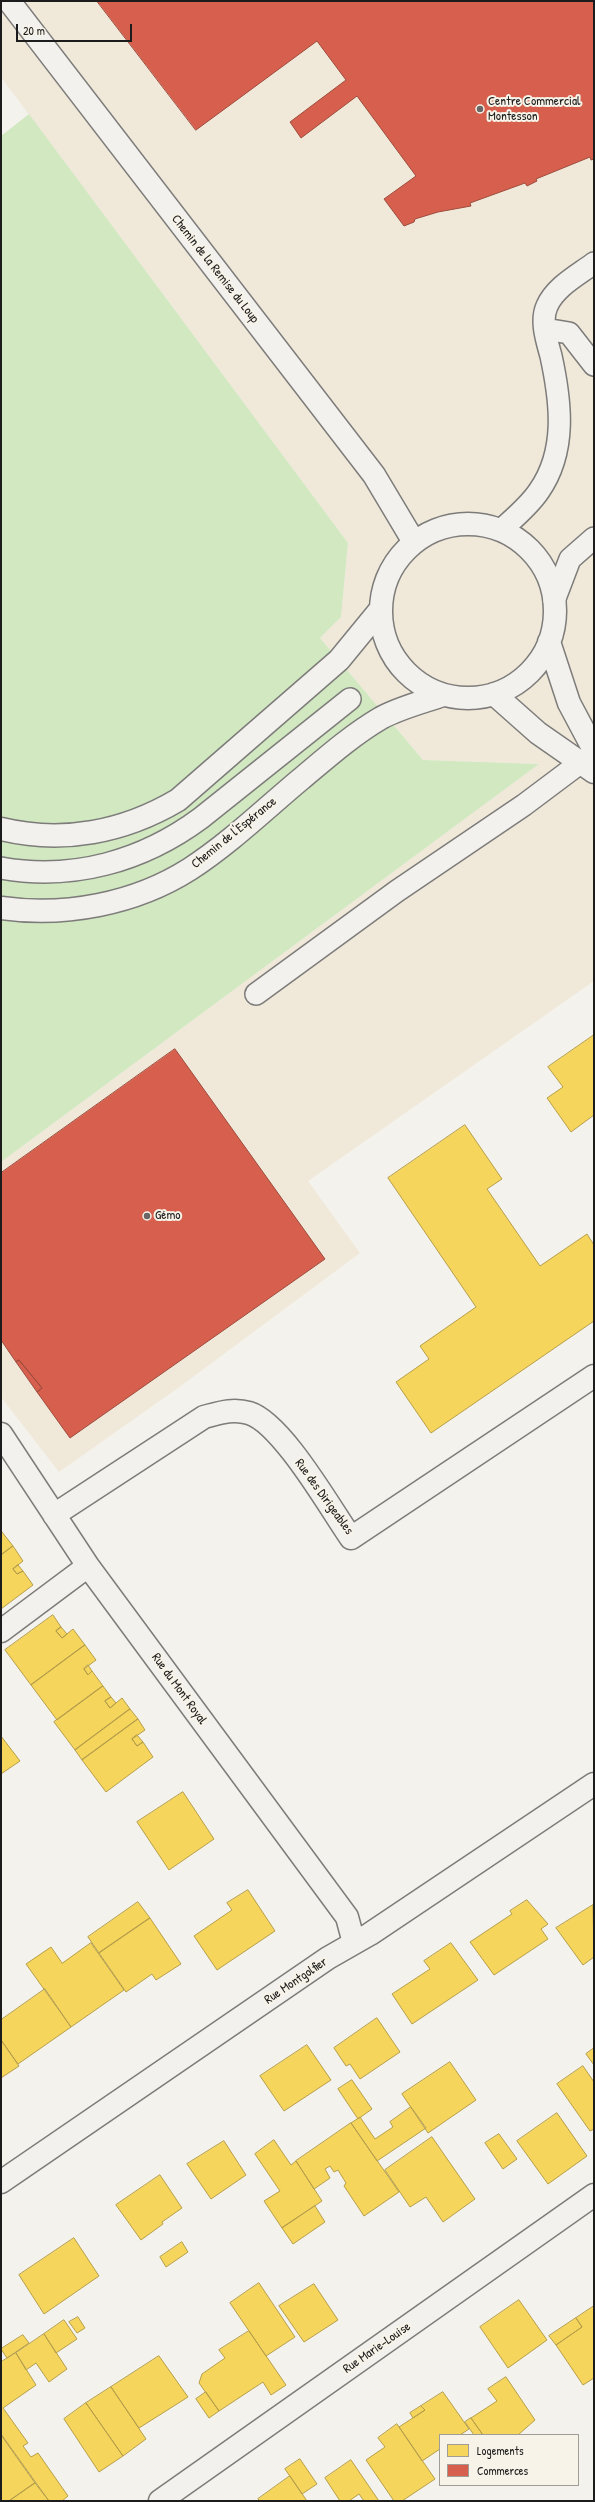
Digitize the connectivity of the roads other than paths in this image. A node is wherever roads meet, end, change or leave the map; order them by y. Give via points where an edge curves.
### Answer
1 (9, 1) edge
2 (594, 263) edge
3 (545, 328) junction
4 (594, 365) edge
5 (501, 530) junction
6 (594, 538) edge
7 (414, 542) junction
8 (554, 601) junction
9 (380, 610) junction
10 (549, 642) junction
11 (494, 694) junction
12 (443, 695) junction
13 (350, 699) dead end
14 (589, 761) edge
15 (1, 829) edge
16 (1, 868) edge
17 (1, 908) edge
18 (256, 994) dead end
19 (594, 1376) edge
20 (1, 1434) edge
21 (54, 1515) junction
22 (88, 1566) junction
23 (1, 1631) edge
24 (594, 1784) edge
25 (354, 1944) junction
26 (1, 2182) edge
27 (594, 2195) edge
28 (160, 2501) edge

1 - 7 street, Chemin de la Remise du Loup via 374,475
2 - 3 lane via 559,289 547,306
3 - 4 lane via 569,333
3 - 5 lane via 558,389 560,427 556,460 539,491
5 - 7 street via 479,524 456,524 434,530
5 - 8 street via 521,542 538,559 549,579
6 - 8 lane via 570,559
7 - 9 street via 396,561 387,579
8 - 10 street via 554,622
9 - 12 street via 384,638 397,663 418,683
9 - 15 street via 339,660 178,800 165,808 143,818 97,832 44,836
10 - 11 street via 537,665 517,683
10 - 14 street
11 - 12 street via 469,699
11 - 14 street via 538,733
12 - 17 street, Chemin de l'Espérance via 382,718 338,748 208,857 168,881 140,893 86,907 37,911
13 - 16 lane via 201,818 154,847 115,862 78,870 36,872
14 - 18 lane via 397,891
19 - 21 street, Rue des Dirigeables via 351,1538 282,1438 266,1422 249,1413 226,1410 204,1417
20 - 21 street, Rue du Mont Royal
21 - 22 street, Rue du Mont Royal
22 - 23 street
22 - 25 street, Rue du Mont Royal via 347,1917
24 - 25 street, Rue Montgolfier
25 - 26 street, Rue Montgolfier via 328,1958
27 - 28 street, Rue Marie-Louise

